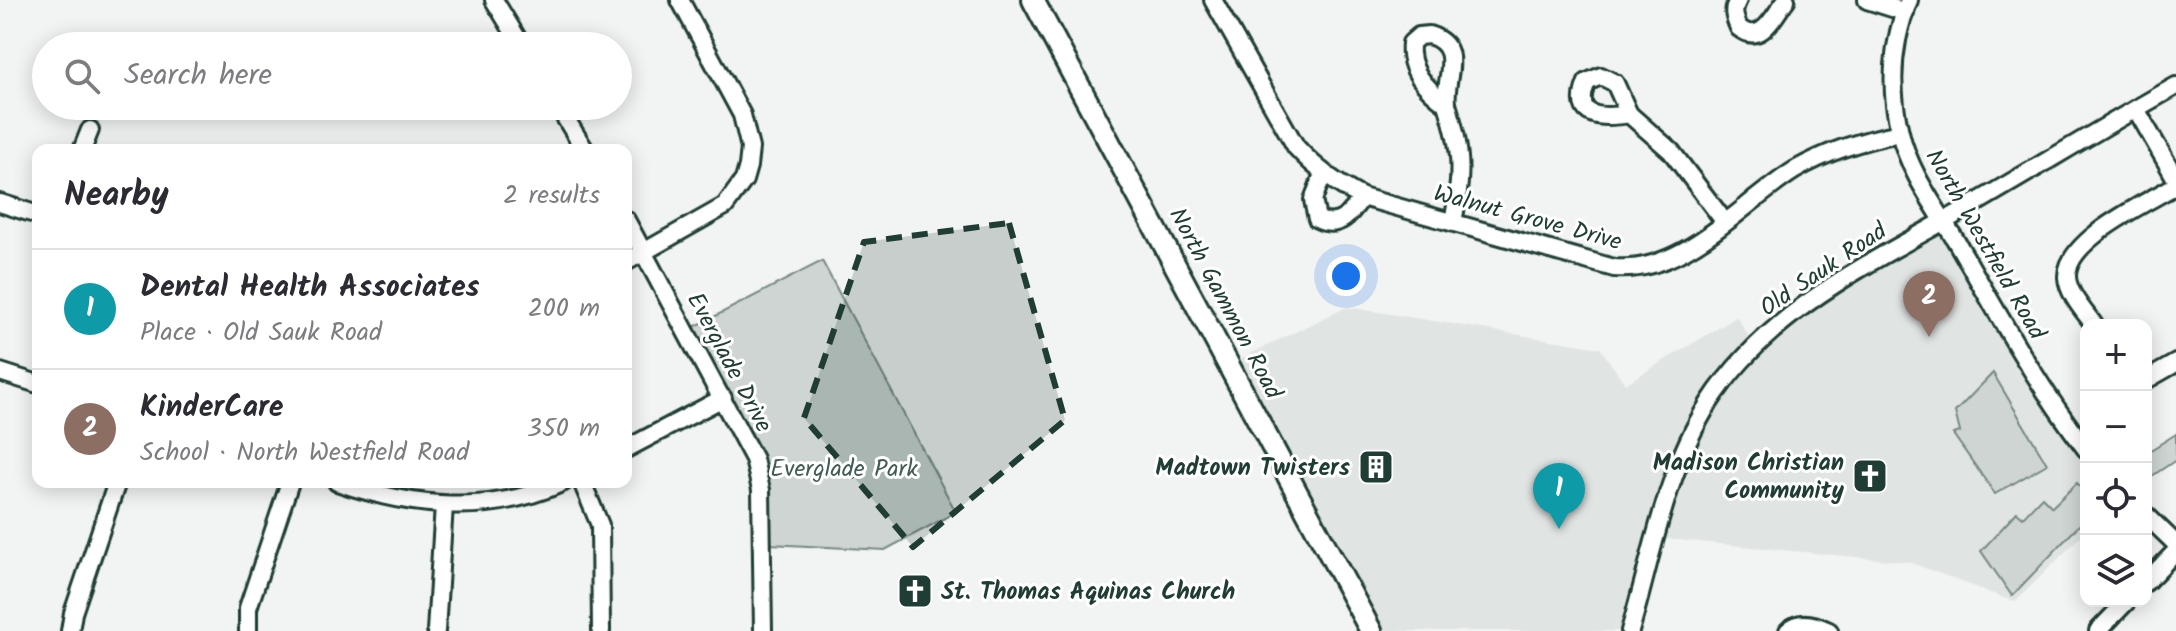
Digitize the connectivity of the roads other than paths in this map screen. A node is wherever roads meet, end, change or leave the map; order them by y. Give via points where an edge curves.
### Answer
1 (494, 0) edge
2 (680, 0) edge
3 (1033, 0) edge
4 (1213, 0) edge
5 (1738, 0) edge
6 (1786, 0) edge
7 (1867, 0) edge
8 (1907, 6) edge
9 (513, 32) edge
10 (2176, 86) edge
11 (1447, 104) dead end
12 (2136, 109) junction
13 (1629, 114) dead end
14 (567, 120) edge
15 (90, 130) dead end
16 (1900, 133) junction
17 (84, 144) edge
18 (581, 144) edge
19 (1323, 174) junction
20 (2176, 179) edge
21 (2176, 185) edge
22 (1362, 197) junction
23 (0, 203) edge
24 (32, 213) edge
25 (1724, 221) junction
26 (1944, 221) junction
27 (1453, 222) junction
28 (632, 231) edge
29 (644, 252) junction
30 (632, 259) edge
31 (2090, 319) edge
32 (2176, 363) edge
33 (0, 372) edge
34 (2152, 377) edge
35 (32, 382) edge
36 (723, 398) junction
37 (2080, 423) edge
38 (2071, 430) junction
39 (2080, 441) edge
40 (632, 446) edge
41 (115, 488) edge
42 (288, 488) edge
43 (358, 488) edge
44 (548, 488) edge
45 (585, 488) edge
46 (444, 505) junction
47 (2152, 521) edge
48 (2176, 544) edge
49 (2176, 551) edge
50 (2152, 576) edge
51 (2121, 607) edge
52 (70, 631) edge
53 (248, 631) edge
54 (436, 631) edge
55 (601, 631) edge
56 (763, 631) edge
57 (1371, 631) edge
58 (1630, 631) edge
59 (1788, 631) edge
60 (1829, 631) edge
61 (2098, 631) edge

1 - 9 street
2 - 29 street via 742,115 750,157 744,180 725,206
3 - 57 main road, North Gammon Road
4 - 19 street, Walnut Grove Drive via 1278,120
5 - 6 street via 1734,16 1739,28 1753,34 1762,32
7 - 8 street
8 - 16 street, North Westfield Road via 1893,69
10 - 12 street, Old Sauk Road
11 - 27 street via 1461,169
12 - 20 street
12 - 26 street, Old Sauk Road via 1956,207
13 - 25 street via 1671,151
14 - 18 street
15 - 17 street
16 - 25 street, Walnut Grove Drive via 1848,145 1799,168
16 - 26 street, North Westfield Road via 1912,169
19 - 22 street, Walnut Grove Drive
19 - 22 street via 1313,200 1317,219 1334,224
21 - 31 street via 2111,223 2073,254 2067,280
22 - 27 street, Walnut Grove Drive
23 - 24 street
25 - 27 street, Walnut Grove Drive via 1670,258 1627,269
26 - 38 street, North Westfield Road
26 - 58 street, Old Sauk Road via 1801,307 1733,370 1683,454
28 - 29 street, Everglade Drive
29 - 30 street
29 - 36 street, Everglade Drive
32 - 34 street
33 - 35 street
36 - 40 street
36 - 56 street, Everglade Drive via 759,475
37 - 38 street
38 - 39 street, North Westfield Road
41 - 52 street
42 - 53 street via 248,608
43 - 46 street via 403,501
44 - 46 street via 496,504
45 - 55 street via 600,525
46 - 54 street
47 - 48 street
49 - 50 street
51 - 61 street
59 - 60 street via 1807,624

